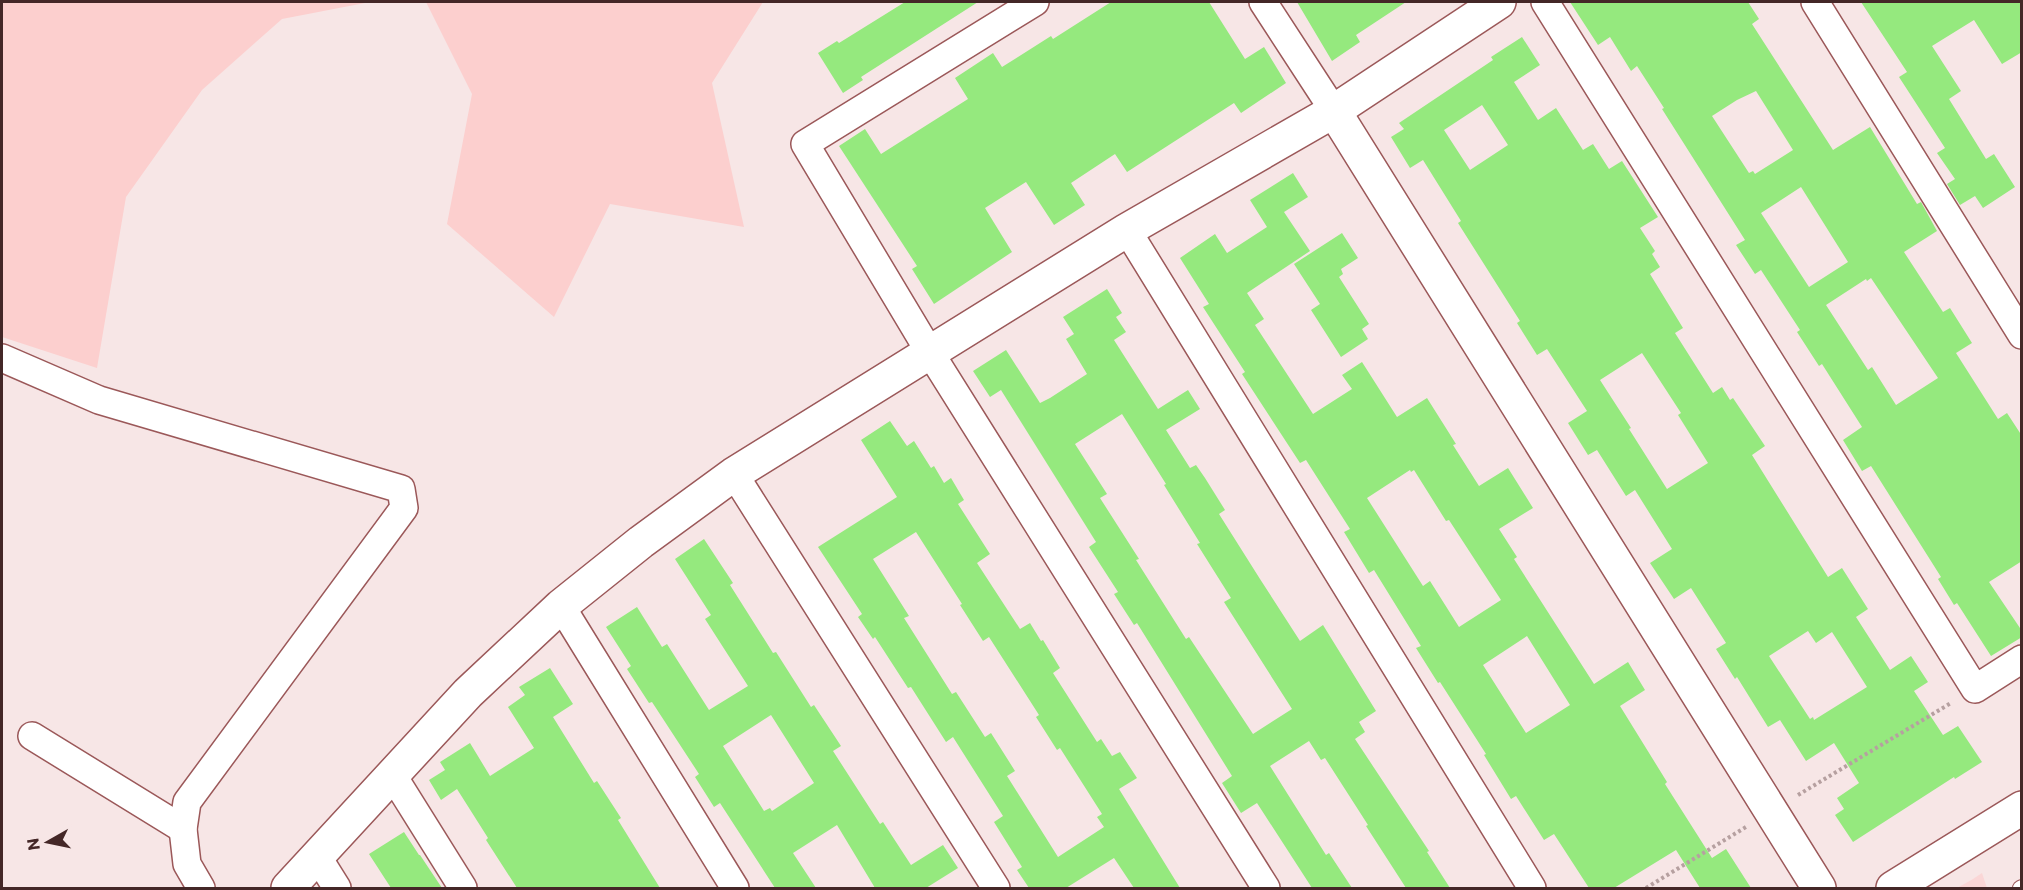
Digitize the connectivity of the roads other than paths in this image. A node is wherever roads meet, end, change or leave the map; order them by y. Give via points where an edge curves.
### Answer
1 (1035, 2) edge
2 (1263, 2) edge
3 (1499, 2) edge
4 (1545, 2) edge
5 (1815, 2) edge
6 (1334, 111) junction
7 (1126, 230) junction
8 (2022, 336) edge
9 (929, 351) junction
10 (2, 358) edge
11 (734, 474) junction
12 (561, 606) junction
13 (2022, 659) edge
14 (32, 736) dead end
15 (393, 776) junction
16 (2022, 808) edge
17 (183, 829) junction
18 (317, 856) junction
19 (201, 888) edge
20 (288, 888) edge
21 (337, 888) edge
22 (463, 888) edge
23 (735, 888) edge
24 (996, 888) edge
25 (1266, 888) edge
26 (1532, 888) edge
27 (1819, 888) edge
28 (1893, 888) edge

1 - 9 street via 805,144
2 - 6 street
3 - 6 street
4 - 13 street via 1975,689
5 - 8 street
6 - 7 street
6 - 27 street
7 - 9 street
7 - 26 street
9 - 11 street
9 - 25 street
10 - 17 street via 99,400 401,489 404,508 187,802
11 - 12 street
11 - 24 street
12 - 15 street via 468,693
12 - 23 street
14 - 17 street
15 - 18 street
15 - 22 street
16 - 28 street
17 - 19 street via 187,864
18 - 20 street
18 - 21 street

